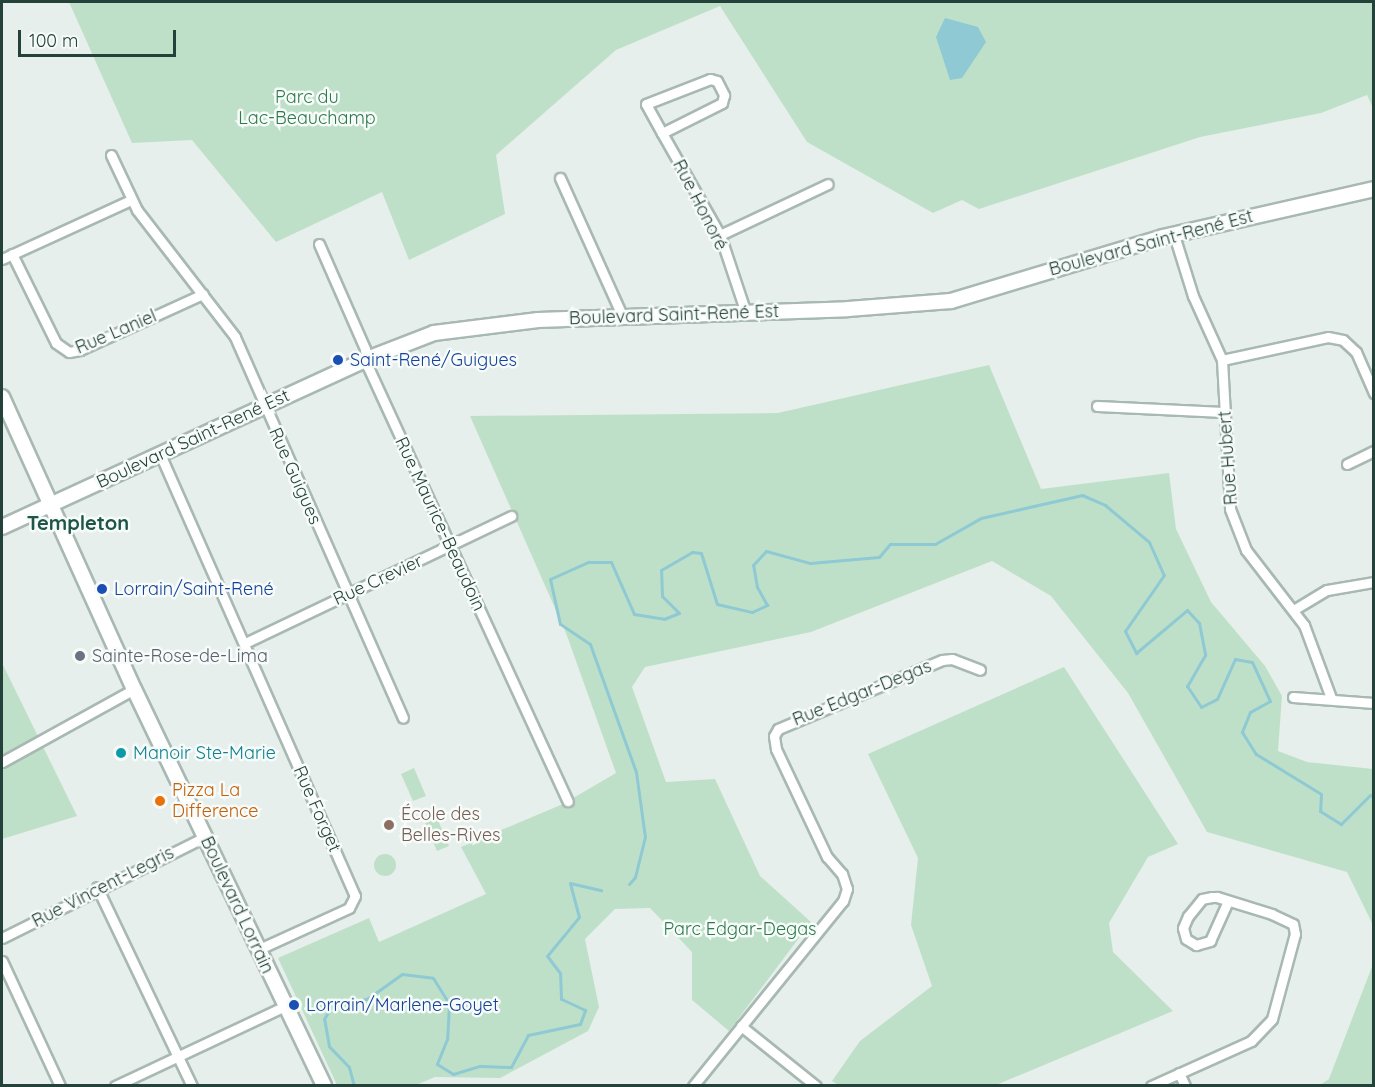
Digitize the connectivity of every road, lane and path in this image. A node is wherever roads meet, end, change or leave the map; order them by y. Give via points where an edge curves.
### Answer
1 (662, 133) junction
2 (111, 155) dead end
3 (560, 178) dead end
4 (828, 184) dead end
5 (1374, 189) edge
6 (131, 200) junction
7 (720, 235) junction
8 (1174, 235) junction
9 (319, 244) dead end
10 (12, 254) junction
11 (2, 259) edge
12 (203, 294) junction
13 (746, 313) junction
14 (622, 315) junction
15 (367, 358) junction
16 (1222, 360) junction
17 (1374, 393) edge
18 (2, 397) edge
19 (263, 406) junction
20 (1098, 406) dead end
21 (1224, 412) junction
22 (1374, 451) edge
23 (159, 454) junction
24 (1347, 464) dead end
25 (51, 504) junction
26 (511, 516) dead end
27 (2, 527) edge
28 (448, 546) junction
29 (1374, 582) edge
30 (347, 594) junction
31 (1295, 609) junction
32 (245, 643) junction
33 (980, 670) dead end
34 (134, 689) junction
35 (1293, 697) dead end
36 (1331, 698) junction
37 (1374, 702) edge
38 (403, 718) dead end
39 (2, 762) edge
40 (568, 801) dead end
41 (205, 837) junction
42 (97, 887) junction
43 (1228, 901) junction
44 (2, 938) edge
45 (259, 950) junction
46 (2, 962) edge
47 (285, 1006) junction
48 (741, 1026) junction
49 (177, 1055) junction
50 (1179, 1073) junction
51 (60, 1086) edge
52 (115, 1086) edge
53 (192, 1086) edge
54 (324, 1086) edge
55 (693, 1086) edge
56 (816, 1086) edge
57 (1151, 1086) edge
58 (1185, 1086) edge

1 - 1 street, Rue Honoré via 646,104 710,79 717,81 724,95 722,103
1 - 7 street, Rue Honoré
2 - 6 street, Rue Guigues
3 - 14 street
4 - 7 street
5 - 8 street, Boulevard Saint-René Est
6 - 10 street
6 - 12 street, Rue Guigues
7 - 13 street, Rue Honoré
8 - 13 street, Boulevard Saint-René Est via 951,301
8 - 16 street, Rue Hubert via 1194,296
9 - 15 street, Rue Maurice-Beaudoin
10 - 11 street
10 - 12 street, Rue Laniel via 56,343 69,352
12 - 19 street, Rue Guigues via 235,337
13 - 14 street, Boulevard Saint-René Est
14 - 15 street, Boulevard Saint-René Est via 448,330 421,336
15 - 19 street, Boulevard Saint-René Est
15 - 28 street, Rue Maurice-Beaudoin
16 - 17 street via 1328,337 1343,340 1356,352
16 - 21 street, Rue Hubert
18 - 25 street, Boulevard Lorrain
19 - 23 street, Boulevard Saint-René Est
19 - 30 street, Rue Guigues
20 - 21 street
21 - 31 street, Rue Hubert via 1230,509 1246,550
22 - 24 street
23 - 25 street, Boulevard Saint-René Est
23 - 32 street, Rue Forget
25 - 27 street, Boulevard Saint-René Est
25 - 34 street, Boulevard Lorrain
26 - 28 street, Rue Crevier
28 - 30 street, Rue Crevier
28 - 40 street, Rue Maurice-Beaudoin
29 - 31 street via 1327,590
30 - 32 street, Rue Crevier
30 - 38 street, Rue Guigues
31 - 36 street, Rue Hubert
32 - 45 street, Rue Forget via 355,896 349,908
33 - 48 street, Rue Edgar-Degas via 952,659 942,660 778,729 774,736 776,749 827,857 842,874 847,889 843,901
34 - 39 street
34 - 41 street, Boulevard Lorrain
35 - 36 street
36 - 37 street
41 - 42 street, Rue Vincent-Legris
41 - 45 street, Boulevard Lorrain
42 - 44 street, Rue Vincent-Legris
42 - 49 street
43 - 43 street via 1217,897 1202,900 1184,923 1186,939 1196,945 1210,941
43 - 50 street via 1293,924 1295,934 1272,1019 1251,1041
45 - 47 street, Boulevard Lorrain
46 - 51 street
47 - 49 street
47 - 54 street, Boulevard Lorrain
48 - 55 street, Rue Edgar-Degas
48 - 56 street
49 - 52 street
49 - 53 street
50 - 57 street
50 - 58 street

